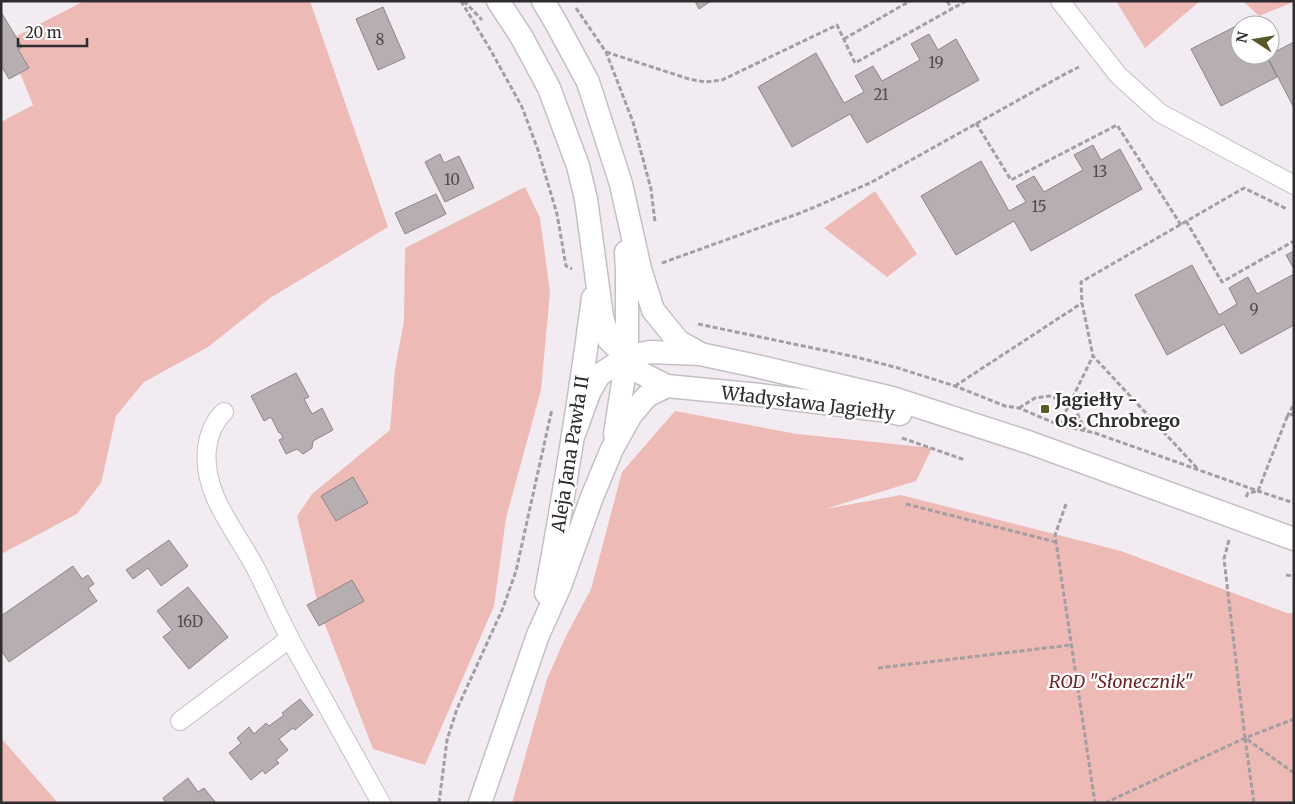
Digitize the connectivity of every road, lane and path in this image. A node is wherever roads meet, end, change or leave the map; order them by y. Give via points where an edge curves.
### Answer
1 (462, 1) edge
2 (498, 1) edge
3 (543, 1) edge
4 (910, 1) edge
5 (947, 1) edge
6 (966, 1) edge
7 (1060, 1) edge
8 (952, 9) junction
9 (483, 22) dead end
10 (844, 39) junction
11 (606, 52) dead end
12 (1079, 67) dead end
13 (976, 123) junction
14 (621, 184) junction
15 (1294, 185) edge
16 (1287, 209) dead end
17 (1186, 221) junction
18 (1181, 225) junction
19 (1294, 241) edge
20 (587, 271) junction
21 (664, 271) dead end
22 (1082, 303) junction
23 (694, 321) dead end
24 (700, 354) junction
25 (1093, 356) junction
26 (627, 357) junction
27 (668, 386) junction
28 (955, 386) junction
29 (1294, 404) edge
30 (1069, 405) junction
31 (552, 407) dead end
32 (1019, 408) junction
33 (224, 412) dead end
34 (1294, 413) edge
35 (1286, 417) junction
36 (1059, 425) junction
37 (1086, 430) junction
38 (997, 432) junction
39 (574, 434) junction
40 (612, 449) junction
41 (1197, 469) junction
42 (1258, 491) junction
43 (1294, 503) edge
44 (906, 504) dead end
45 (1066, 504) dead end
46 (1294, 539) edge
47 (1056, 542) junction
48 (1224, 559) dead end
49 (1286, 574) dead end
50 (1294, 576) edge
51 (538, 635) junction
52 (289, 639) junction
53 (1071, 645) junction
54 (878, 668) dead end
55 (1294, 719) edge
56 (180, 721) dead end
57 (1245, 738) junction
58 (1294, 773) edge
59 (382, 803) edge
60 (439, 803) edge
61 (480, 803) edge
62 (1095, 803) edge
63 (1105, 803) edge
64 (1254, 803) edge

1 - 9 path
1 - 20 path via 522,107 557,214 566,266
2 - 20 street, Aleja Jana Pawła II via 545,79 578,166 586,199
3 - 14 street, Aleja Jana Pawła II via 588,82
4 - 10 path
5 - 8 path
6 - 8 path
7 - 15 street via 1118,75 1160,113
8 - 10 path via 855,63
10 - 11 path via 838,25 722,80 705,82 689,80
12 - 13 path
13 - 18 path via 1012,180 1117,125
13 - 21 path via 870,183 803,212 661,263
14 - 24 street, Aleja Jana Pawła II via 640,269 653,310 678,341
14 - 26 street, Aleja Jana Pawła II via 628,270
16 - 17 path via 1244,188
17 - 18 path
17 - 19 path via 1222,282
18 - 22 path via 1081,282
20 - 26 street, Aleja Jana Pawła II via 609,340
20 - 39 street, Aleja Jana Pawła II via 585,363
22 - 25 path
22 - 28 path
23 - 28 path via 699,325 856,357
24 - 26 street, Władysława Jagiełły via 650,352
24 - 38 street, Władysława Jagiełły via 892,398
25 - 30 path
25 - 41 path
26 - 27 street, Władysława Jagiełły via 641,373
26 - 39 street, Władysława Jagiełły via 599,375
26 - 40 street, Aleja Jana Pawła II
27 - 38 street, Władysława Jagiełły via 887,411 964,429
27 - 40 street, Aleja Jana Pawła II via 647,396 631,414
28 - 32 path via 1005,406
29 - 35 path
30 - 32 path via 1049,396 1035,398
30 - 36 path
30 - 37 path via 1075,409
31 - 60 path via 516,571 503,608 456,709 447,740
32 - 36 path
33 - 52 street via 208,436 209,480 218,504 245,547
34 - 35 path
35 - 42 path
36 - 37 path
37 - 41 path
38 - 46 street, Władysława Jagiełły
39 - 51 street, Aleja Jana Pawła II
40 - 51 street, Aleja Jana Pawła II
41 - 42 path
42 - 43 path
44 - 47 path
45 - 47 path via 1055,535
47 - 53 path
48 - 57 path
49 - 50 path
51 - 61 street, Aleja Jana Pawła II
52 - 56 street
52 - 59 street
53 - 54 path
53 - 62 path
55 - 57 path
57 - 58 path
57 - 63 path
57 - 64 path

